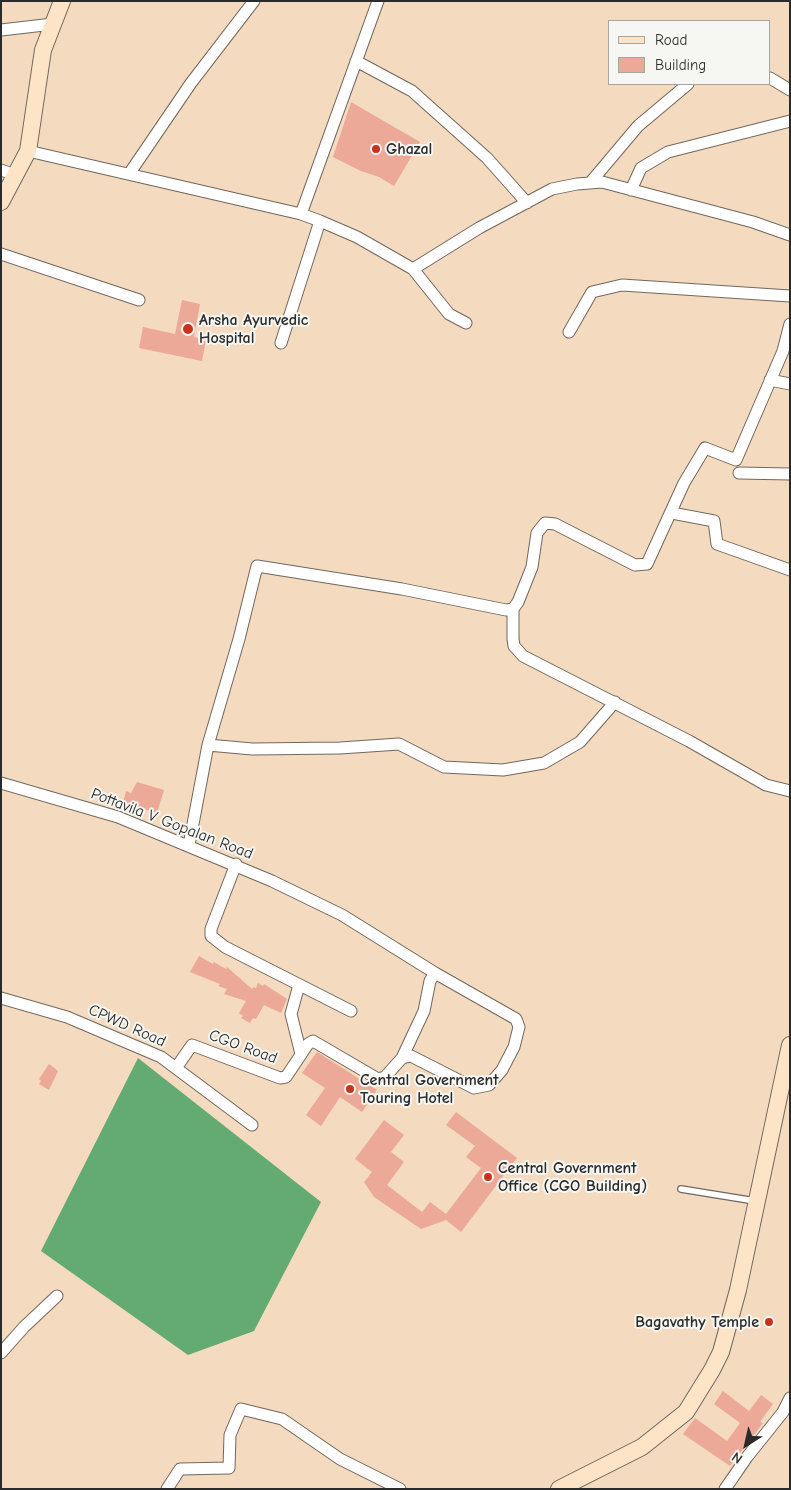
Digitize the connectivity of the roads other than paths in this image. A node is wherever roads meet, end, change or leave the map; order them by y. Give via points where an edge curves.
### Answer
1 (62, 1) edge
2 (254, 1) edge
3 (378, 1) edge
4 (52, 24) junction
5 (1, 30) edge
6 (356, 61) junction
7 (771, 79) edge
8 (687, 85) edge
9 (790, 90) edge
10 (790, 121) edge
11 (28, 151) junction
12 (8, 172) edge
13 (129, 174) junction
14 (590, 183) junction
15 (631, 190) junction
16 (1, 202) edge
17 (527, 202) junction
18 (301, 214) junction
19 (320, 221) junction
20 (790, 235) edge
21 (1, 254) edge
22 (413, 269) junction
23 (790, 296) edge
24 (139, 300) dead end
25 (466, 323) dead end
26 (790, 324) edge
27 (569, 332) dead end
28 (281, 343) dead end
29 (770, 380) junction
30 (790, 384) edge
31 (739, 472) dead end
32 (790, 474) edge
33 (672, 513) junction
34 (790, 570) edge
35 (513, 608) junction
36 (615, 702) junction
37 (208, 745) junction
38 (1, 783) edge
39 (790, 791) edge
40 (189, 844) junction
41 (236, 864) junction
42 (434, 973) junction
43 (300, 985) junction
44 (1, 998) edge
45 (351, 1011) dead end
46 (790, 1046) edge
47 (301, 1054) junction
48 (402, 1058) junction
49 (176, 1068) junction
50 (252, 1125) dead end
51 (681, 1189) dead end
52 (757, 1202) junction
53 (57, 1296) dead end
54 (1, 1353) edge
55 (790, 1398) edge
56 (786, 1412) edge
57 (167, 1489) edge
58 (400, 1489) edge
59 (559, 1489) edge
60 (725, 1489) edge

1 - 4 street
2 - 13 street via 191,83
3 - 6 street
4 - 5 street
4 - 11 street via 43,50
6 - 17 street via 412,91 487,158
6 - 18 street
7 - 9 street
8 - 14 street via 638,126
10 - 15 street via 668,152 641,168
11 - 12 street
11 - 13 street
12 - 16 street
13 - 18 street
14 - 15 street via 602,182
14 - 17 street via 552,189
15 - 20 street
17 - 22 street
18 - 19 street
19 - 22 street via 357,237
19 - 28 street
21 - 24 street
22 - 25 street via 449,314
23 - 27 street via 622,285 592,292
26 - 29 street
29 - 30 street
29 - 33 street via 736,460 705,448 684,482
31 - 32 street
33 - 34 street via 714,521 717,544
33 - 35 street via 647,564 635,565 555,524 545,523 537,533 532,567
35 - 36 street via 513,639 518,651
35 - 37 street via 506,610 402,589 257,566
36 - 37 street via 580,742 544,763 503,770 444,767 399,744 252,749
36 - 39 street via 766,784
37 - 40 street
38 - 40 street, Pottavila V Gopalan Road via 118,817
40 - 41 street, Pottavila V Gopalan Road
41 - 42 street, Pottavila V Gopalan Road via 342,915
41 - 43 street via 210,929 211,936 225,947
42 - 48 street via 424,1011
42 - 48 street, Pottavila V Gopalan Road via 516,1019 519,1027 514,1047 502,1070 489,1085 474,1088 411,1056
43 - 45 street
43 - 47 street via 291,1014
44 - 49 street, CPWD Road via 67,1017 161,1057
46 - 52 street
47 - 48 street, CGO Road via 313,1041 378,1079 385,1077
47 - 49 street, CGO Road via 292,1072 280,1078 192,1046
49 - 50 street, CPWD Road
51 - 52 lane
52 - 59 street via 721,1352 686,1412 642,1446
53 - 54 street
55 - 56 street
56 - 60 street
57 - 58 street via 180,1470 229,1468 230,1435 242,1409 282,1419 340,1459

